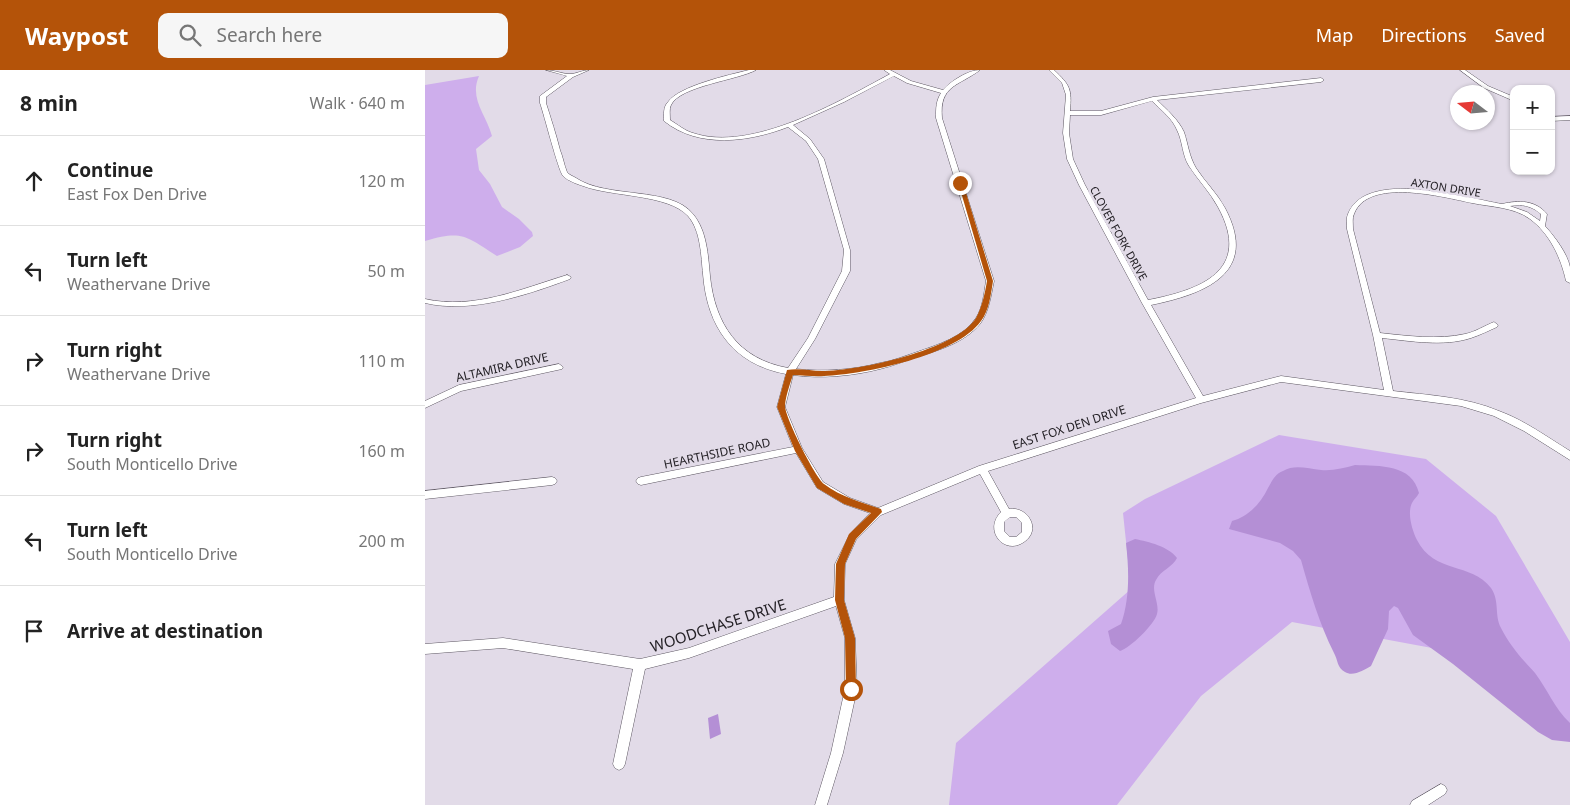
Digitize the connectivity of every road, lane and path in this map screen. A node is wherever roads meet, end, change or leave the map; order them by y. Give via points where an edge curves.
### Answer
1 (548, 70) edge
2 (587, 70) edge
3 (754, 70) edge
4 (886, 70) edge
5 (977, 70) edge
6 (1051, 70) edge
7 (1462, 70) edge
8 (893, 75) junction
9 (571, 76) junction
10 (1321, 80) dead end
11 (944, 92) junction
12 (1510, 97) edge
13 (1153, 99) junction
14 (1069, 113) junction
15 (1570, 118) edge
16 (1555, 119) edge
17 (790, 125) junction
18 (1500, 206) junction
19 (1542, 226) junction
20 (567, 277) dead end
21 (1570, 281) edge
22 (425, 301) edge
23 (1146, 304) junction
24 (1494, 326) dead end
25 (1377, 335) junction
26 (559, 367) dead end
27 (790, 372) junction
28 (1389, 393) junction
29 (1201, 400) junction
30 (425, 405) edge
31 (798, 449) junction
32 (1570, 456) edge
33 (982, 469) junction
34 (552, 481) dead end
35 (641, 481) dead end
36 (425, 495) edge
37 (878, 512) junction
38 (1007, 514) dead end
39 (839, 600) junction
40 (425, 649) edge
41 (640, 665) junction
42 (619, 764) dead end
43 (1441, 790) dead end
44 (821, 805) edge
45 (1416, 805) edge

1 - 9 street
2 - 9 street
3 - 17 street via 687,91 670,102 666,111 667,121 688,134 706,138 747,137
4 - 8 street
5 - 11 street
6 - 14 street, CLOVER FORK DRIVE via 1063,82 1069,95
7 - 12 street via 1486,87
8 - 11 street
8 - 17 street
9 - 27 street via 543,96 565,174 589,188 667,202 688,212 697,223 709,298 730,340 742,352 764,365
10 - 13 street
11 - 27 street via 937,105 939,118 990,281 978,320 959,338 874,368 823,374
13 - 14 street via 1101,113
13 - 23 street via 1175,120 1190,164 1224,211 1233,246 1229,264 1209,284 1188,294
14 - 23 street, CLOVER FORK DRIVE via 1066,133 1070,159
15 - 16 street
17 - 27 street via 808,140 821,159 847,250 846,271
18 - 19 street, AXTON DRIVE via 1529,216
18 - 19 street via 1515,202 1533,205 1544,214
18 - 25 street, AXTON DRIVE via 1427,191 1400,190 1374,194 1358,202 1350,214 1350,229
19 - 21 street, AXTON DRIVE via 1555,243
20 - 22 street via 538,289 449,306
23 - 29 street, CLOVER FORK DRIVE
24 - 25 street via 1449,340 1426,341
25 - 28 street, AXTON DRIVE
26 - 30 street, ALTAMIRA DRIVE via 459,388
27 - 31 street via 781,407
28 - 29 street, EAST FOX DEN DRIVE via 1281,379
28 - 32 street, EAST FOX DEN DRIVE via 1461,403 1497,413
29 - 33 street, EAST FOX DEN DRIVE
31 - 35 street, HEARTHSIDE ROAD
31 - 37 street via 820,485 847,501
33 - 37 street, EAST FOX DEN DRIVE
33 - 38 street
34 - 36 street
37 - 39 street, EAST FOX DEN DRIVE via 853,536 841,564
39 - 41 street, WOODCHASE DRIVE via 689,653
39 - 44 street, EAST FOX DEN DRIVE via 850,638 851,689 837,754
40 - 41 street, WOODCHASE DRIVE via 503,643
41 - 42 street
43 - 45 street

